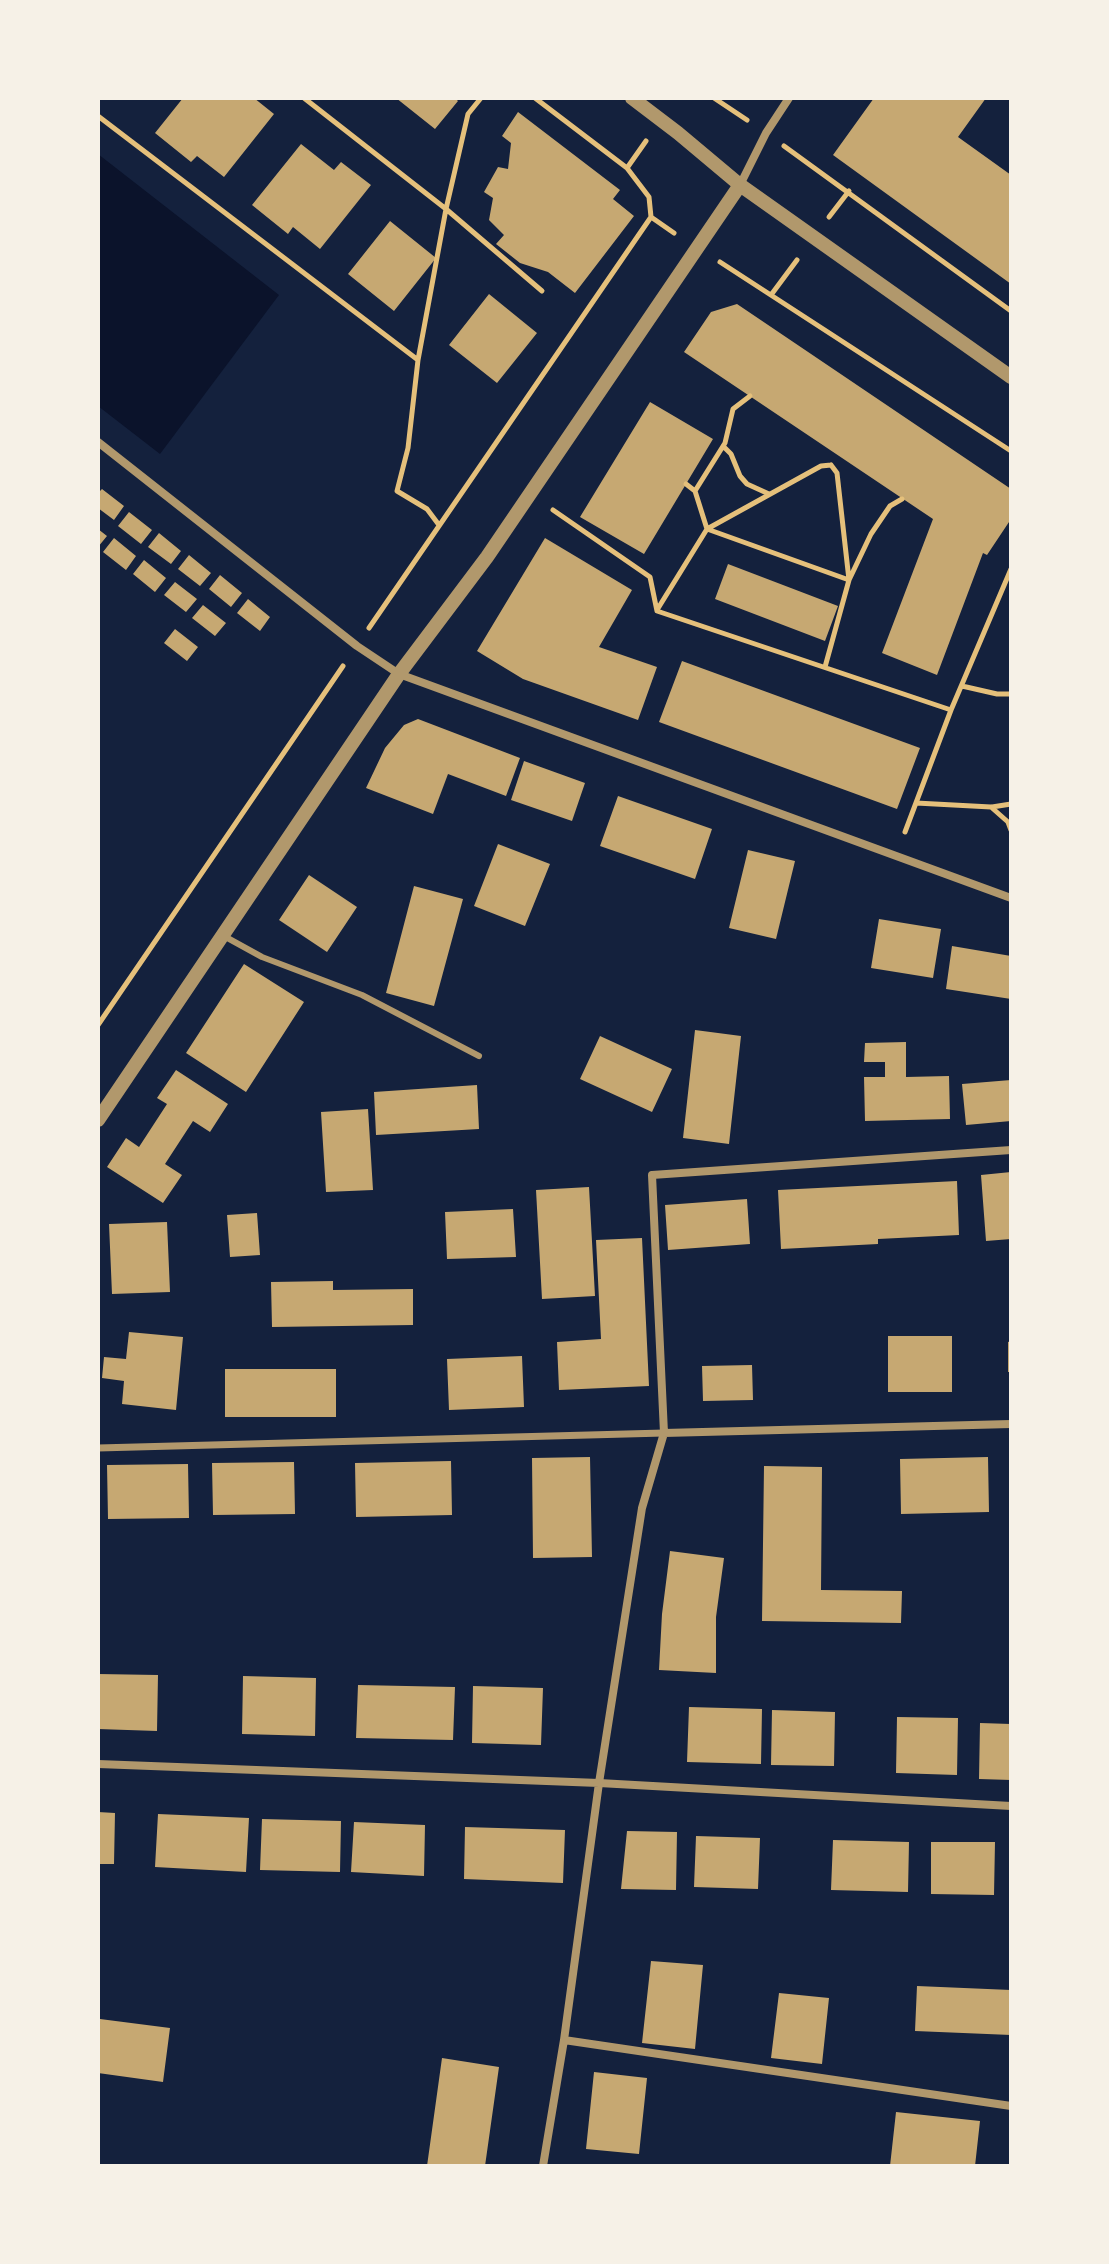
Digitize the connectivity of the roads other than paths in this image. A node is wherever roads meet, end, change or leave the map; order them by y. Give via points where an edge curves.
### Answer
1 (632, 98) edge
2 (789, 98) edge
3 (740, 185) junction
4 (1011, 377) edge
5 (98, 442) edge
6 (399, 674) junction
7 (1011, 898) edge
8 (222, 935) junction
9 (479, 1056) dead end
10 (98, 1120) edge
11 (1011, 1150) edge
12 (1011, 1424) edge
13 (664, 1433) junction
14 (98, 1448) edge
15 (98, 1764) edge
16 (599, 1783) junction
17 (1011, 1806) edge
18 (564, 2040) junction
19 (1011, 2106) edge
20 (543, 2166) edge

1 - 3 street
2 - 3 street
3 - 4 street
3 - 6 street via 487,557
5 - 6 street
6 - 7 street
6 - 8 street
8 - 9 lane via 262,957 362,995
8 - 10 street
11 - 13 street via 652,1175
12 - 13 street
13 - 14 street
13 - 16 street via 642,1508
15 - 16 street
16 - 17 street
16 - 18 street
18 - 19 street
18 - 20 street

